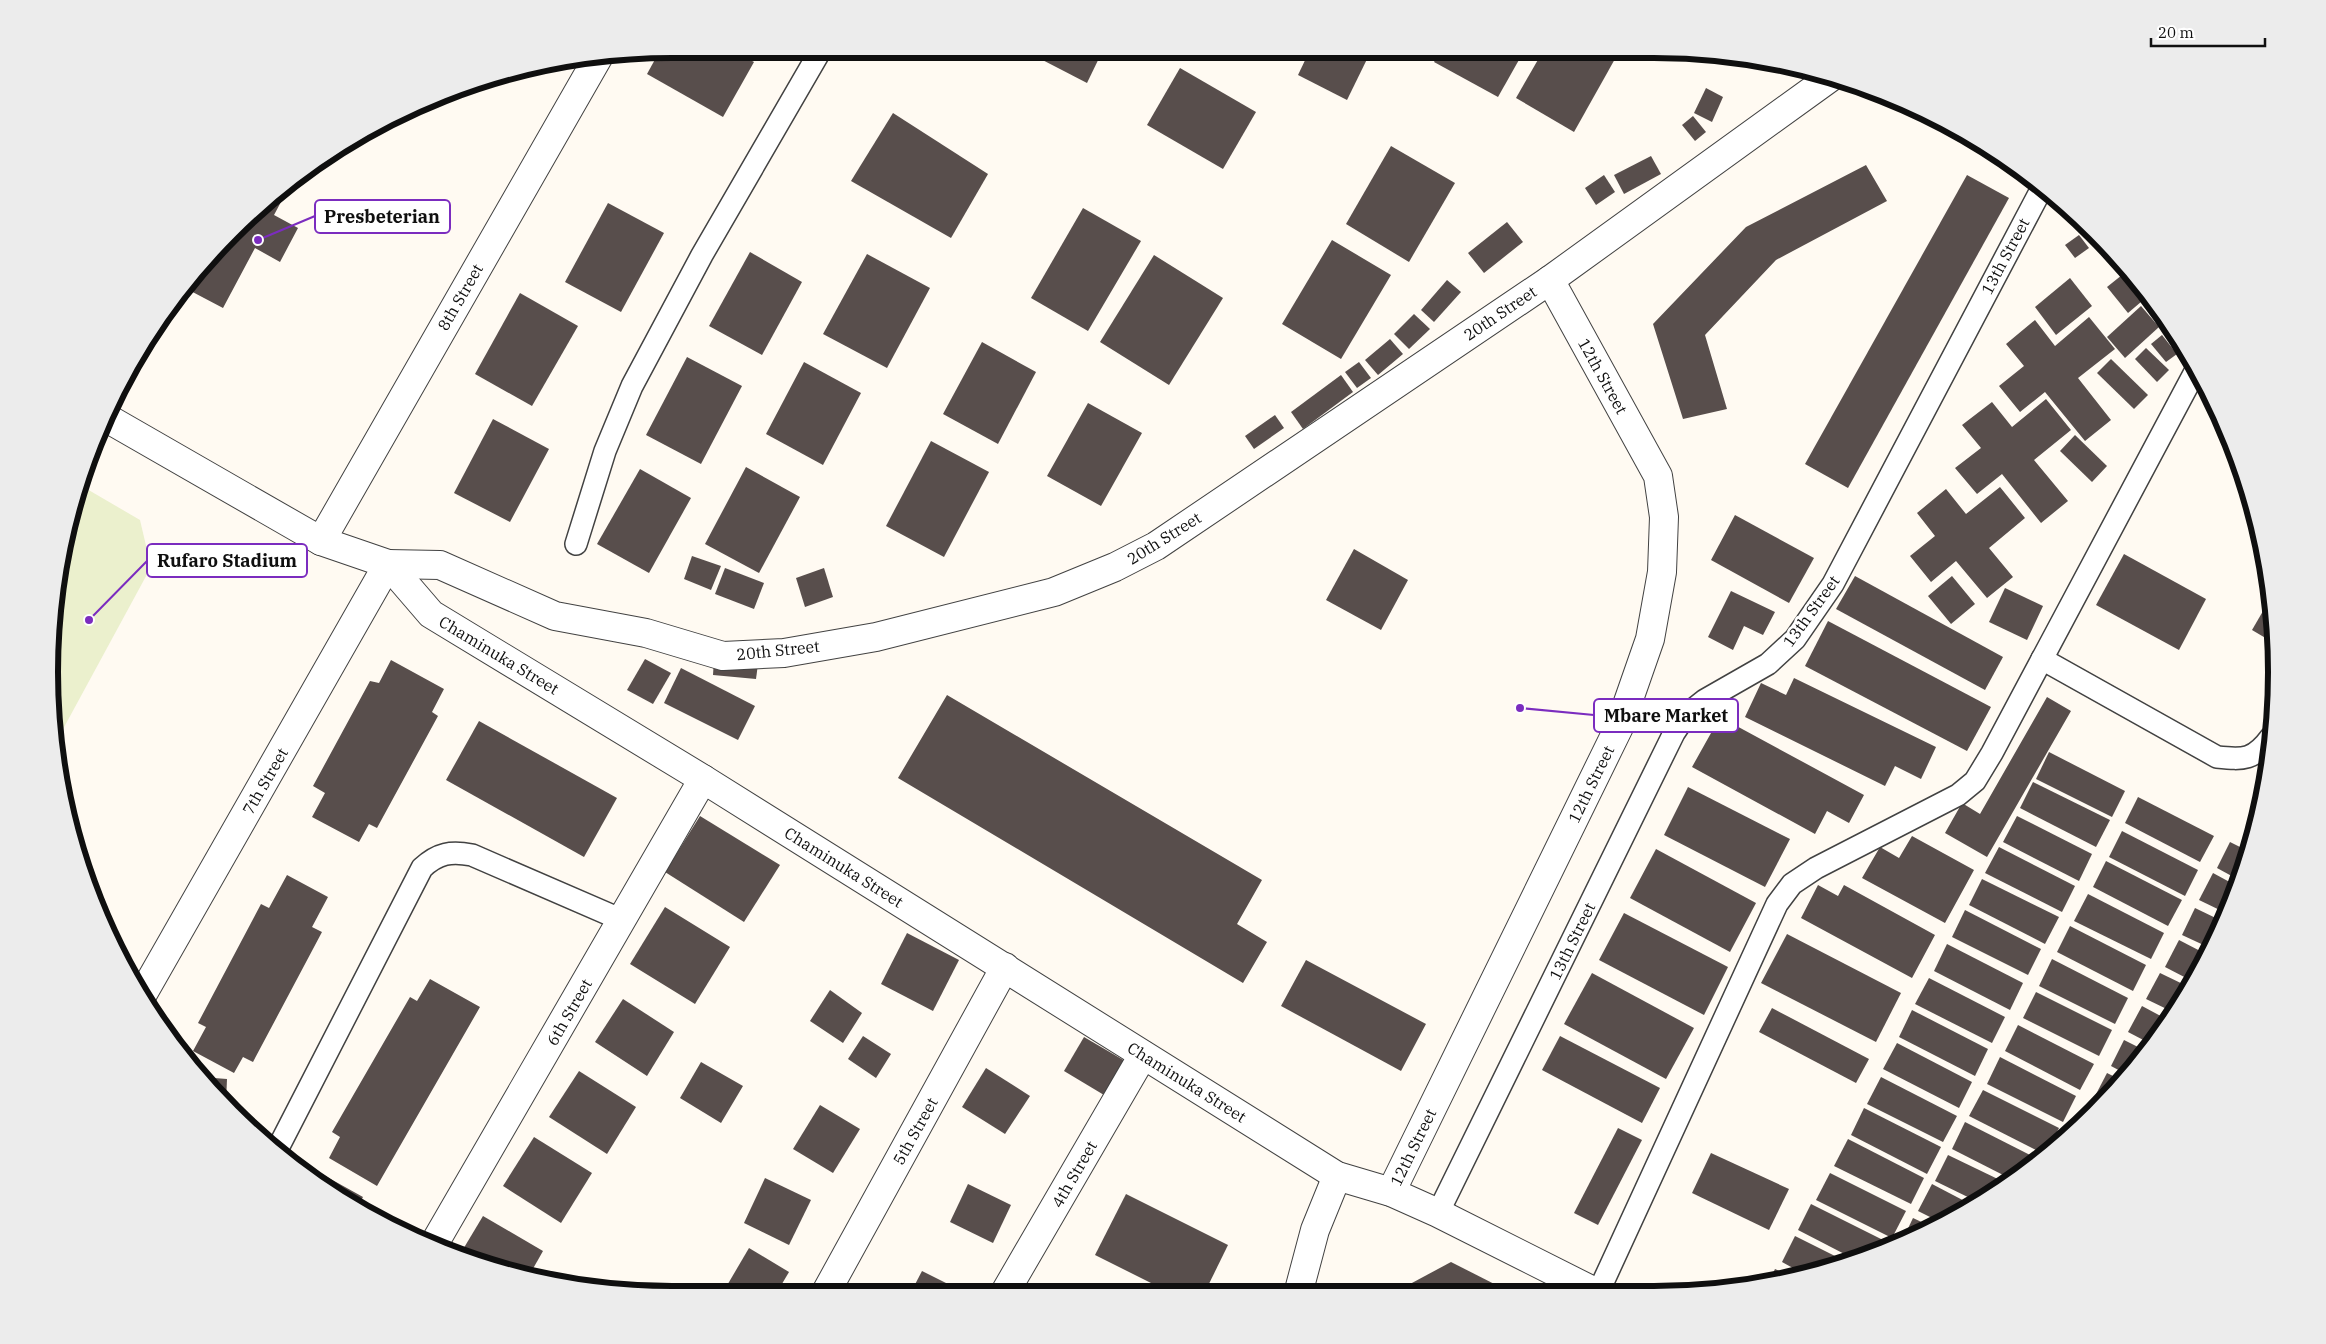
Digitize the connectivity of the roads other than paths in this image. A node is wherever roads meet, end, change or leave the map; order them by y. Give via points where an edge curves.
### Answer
1 (816, 58) edge
2 (595, 63) edge
3 (1825, 82) edge
4 (2039, 193) edge
5 (1550, 280) junction
6 (2192, 377) edge
7 (111, 421) edge
8 (321, 541) junction
9 (576, 544) dead end
10 (388, 564) junction
11 (2042, 660) junction
12 (2264, 746) edge
13 (703, 779) junction
14 (622, 920) junction
15 (1005, 967) junction
16 (146, 988) edge
17 (1144, 1055) junction
18 (280, 1145) edge
19 (1336, 1176) junction
20 (1391, 1192) junction
21 (1438, 1213) junction
22 (436, 1240) edge
23 (828, 1286) edge
24 (1009, 1286) edge
25 (1300, 1286) edge
26 (1582, 1286) edge
27 (1602, 1286) edge

1 - 9 lane via 702,255 632,386 605,452
2 - 8 street, 8th Street
3 - 5 street, 20th Street
4 - 21 lane, 13th Street via 1833,584 1795,639 1768,664 1704,700 1686,715 1674,733
5 - 10 street, 20th Street via 1156,546 1116,567 1054,592 876,638 784,653 723,656 646,633 556,616 440,565
5 - 20 street, 12th Street via 1658,476 1664,517 1661,582 1650,639 1620,725
6 - 11 lane
7 - 8 street
8 - 10 street
10 - 13 street, Chaminuka Street via 431,614
10 - 16 street, 7th Street
11 - 12 lane via 2217,757 2241,760 2258,753
11 - 27 lane via 1974,781 1958,795 1816,868 1792,884 1777,904
13 - 14 street, 6th Street
13 - 15 street, Chaminuka Street
14 - 18 lane via 472,855 444,853 434,858 422,868
14 - 22 street, 6th Street
15 - 17 street, Chaminuka Street
15 - 23 street, 5th Street
17 - 19 street, Chaminuka Street
17 - 24 street, 4th Street
19 - 20 street, Chaminuka Street
19 - 25 street via 1315,1230
20 - 21 street, Chaminuka Street
21 - 26 street, Chaminuka Street

